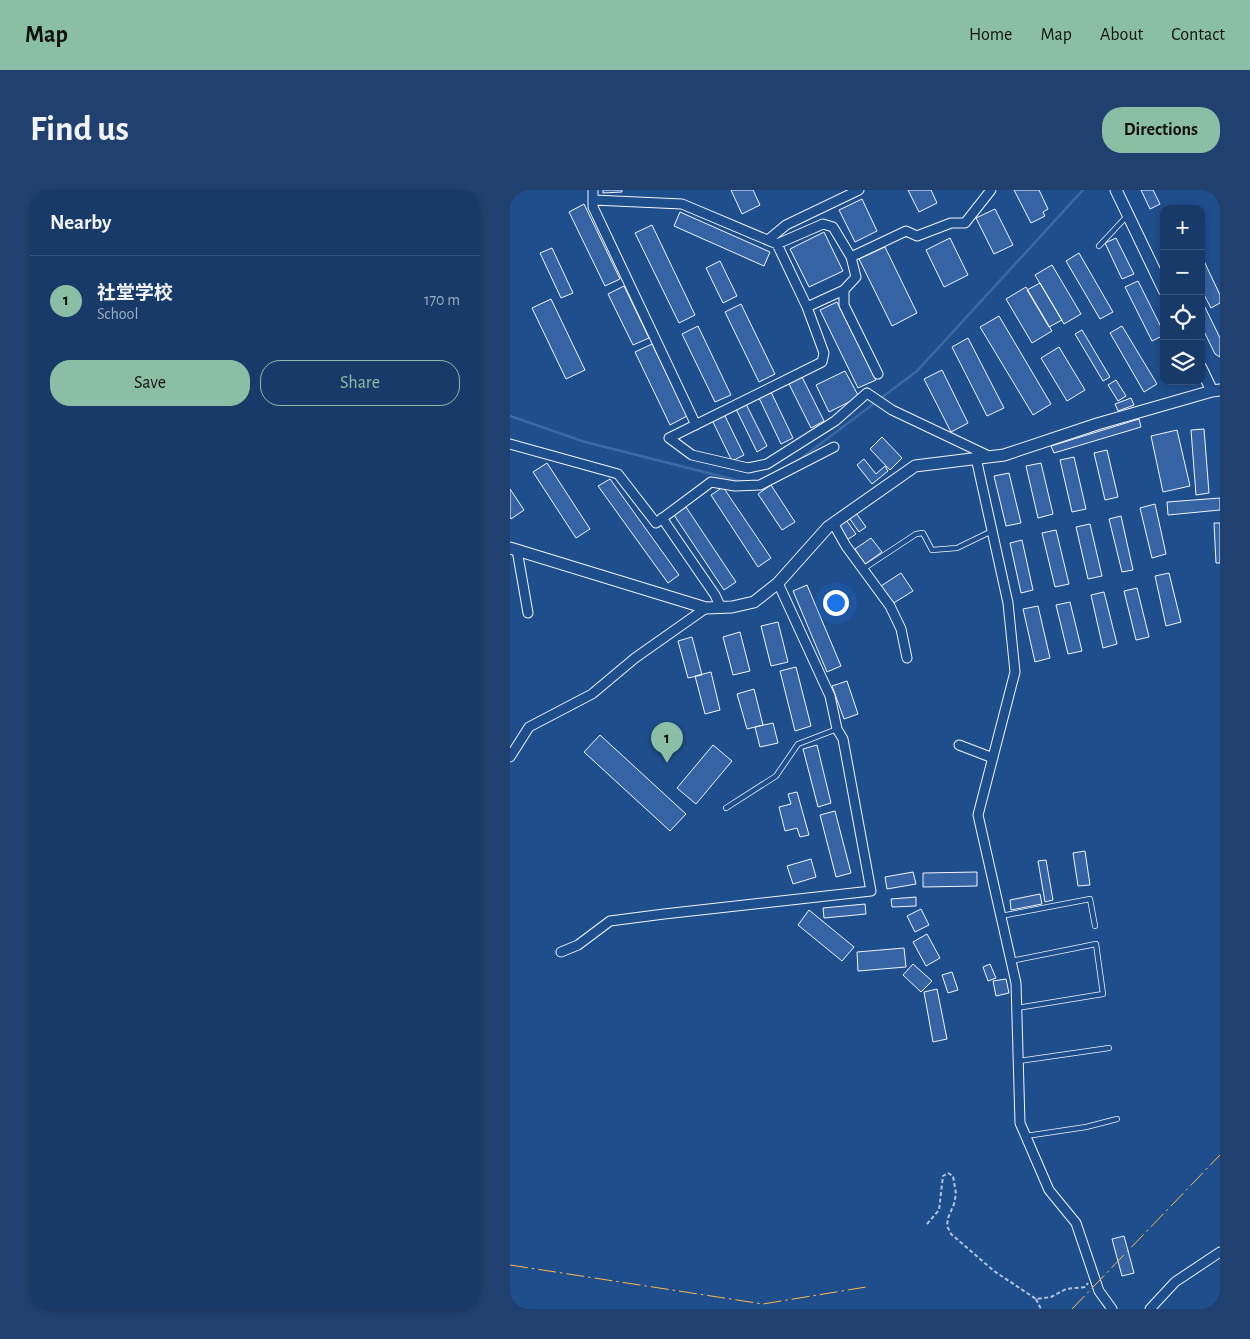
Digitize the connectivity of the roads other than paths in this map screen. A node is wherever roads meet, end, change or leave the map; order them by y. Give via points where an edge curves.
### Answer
1 (593, 190) edge
2 (859, 190) edge
3 (991, 190) edge
4 (1116, 190) edge
5 (593, 200) junction
6 (1128, 215) junction
7 (772, 242) junction
8 (1099, 246) dead end
9 (851, 257) junction
10 (1160, 282) edge
11 (844, 290) junction
12 (807, 307) junction
13 (878, 374) dead end
14 (1205, 374) edge
15 (1216, 391) edge
16 (696, 425) junction
17 (510, 444) edge
18 (834, 447) dead end
19 (991, 457) junction
20 (976, 458) junction
21 (662, 518) junction
22 (833, 523) junction
23 (992, 531) junction
24 (513, 549) edge
25 (863, 569) junction
26 (778, 583) junction
27 (706, 608) junction
28 (721, 608) junction
29 (528, 613) dead end
30 (907, 658) dead end
31 (837, 729) junction
32 (959, 745) dead end
33 (510, 757) edge
34 (993, 758) junction
35 (726, 808) dead end
36 (1001, 916) junction
37 (1096, 926) dead end
38 (560, 952) dead end
39 (1011, 961) junction
40 (1016, 1008) junction
41 (1109, 1048) dead end
42 (1018, 1061) junction
43 (1117, 1118) dead end
44 (1026, 1136) junction
45 (1220, 1252) edge
46 (1112, 1309) edge
47 (1150, 1309) edge

1 - 5 street
2 - 7 street via 786,225
3 - 9 street via 965,224 951,223 917,236 906,230
4 - 6 street
5 - 7 street via 682,204
5 - 16 street via 593,207
6 - 8 lane
6 - 10 street
7 - 9 street via 823,224 834,226
7 - 12 street
9 - 11 street via 856,277
11 - 12 street
11 - 13 street via 844,305
12 - 16 street via 824,353 822,362
14 - 15 street
15 - 19 street
16 - 19 street via 670,438 692,455 748,468 767,464 834,421 867,393 892,410
17 - 21 street via 618,474 656,523
18 - 21 street via 760,485 735,486 711,482
19 - 20 street
20 - 22 street via 915,466
20 - 23 street
21 - 28 street
22 - 25 street
22 - 26 street
23 - 25 lane via 956,548 932,550 923,533 916,534
23 - 34 street via 1008,604 1015,672
24 - 27 street
24 - 29 street
25 - 30 street via 890,606 901,629
26 - 28 street via 754,602
26 - 31 street via 830,696
27 - 28 street
27 - 33 street via 635,658 592,694 529,727
31 - 35 lane via 798,744 776,776
31 - 38 street via 843,739 871,891 610,921 578,944
32 - 34 street
34 - 36 street via 978,814
36 - 37 lane via 1090,899
36 - 39 street
39 - 40 street via 1016,984
39 - 40 lane via 1096,944 1103,994
40 - 42 street
41 - 42 lane
42 - 44 street via 1020,1123
43 - 44 lane via 1086,1127
44 - 46 street via 1048,1190 1076,1223 1099,1291
45 - 47 street via 1174,1282

